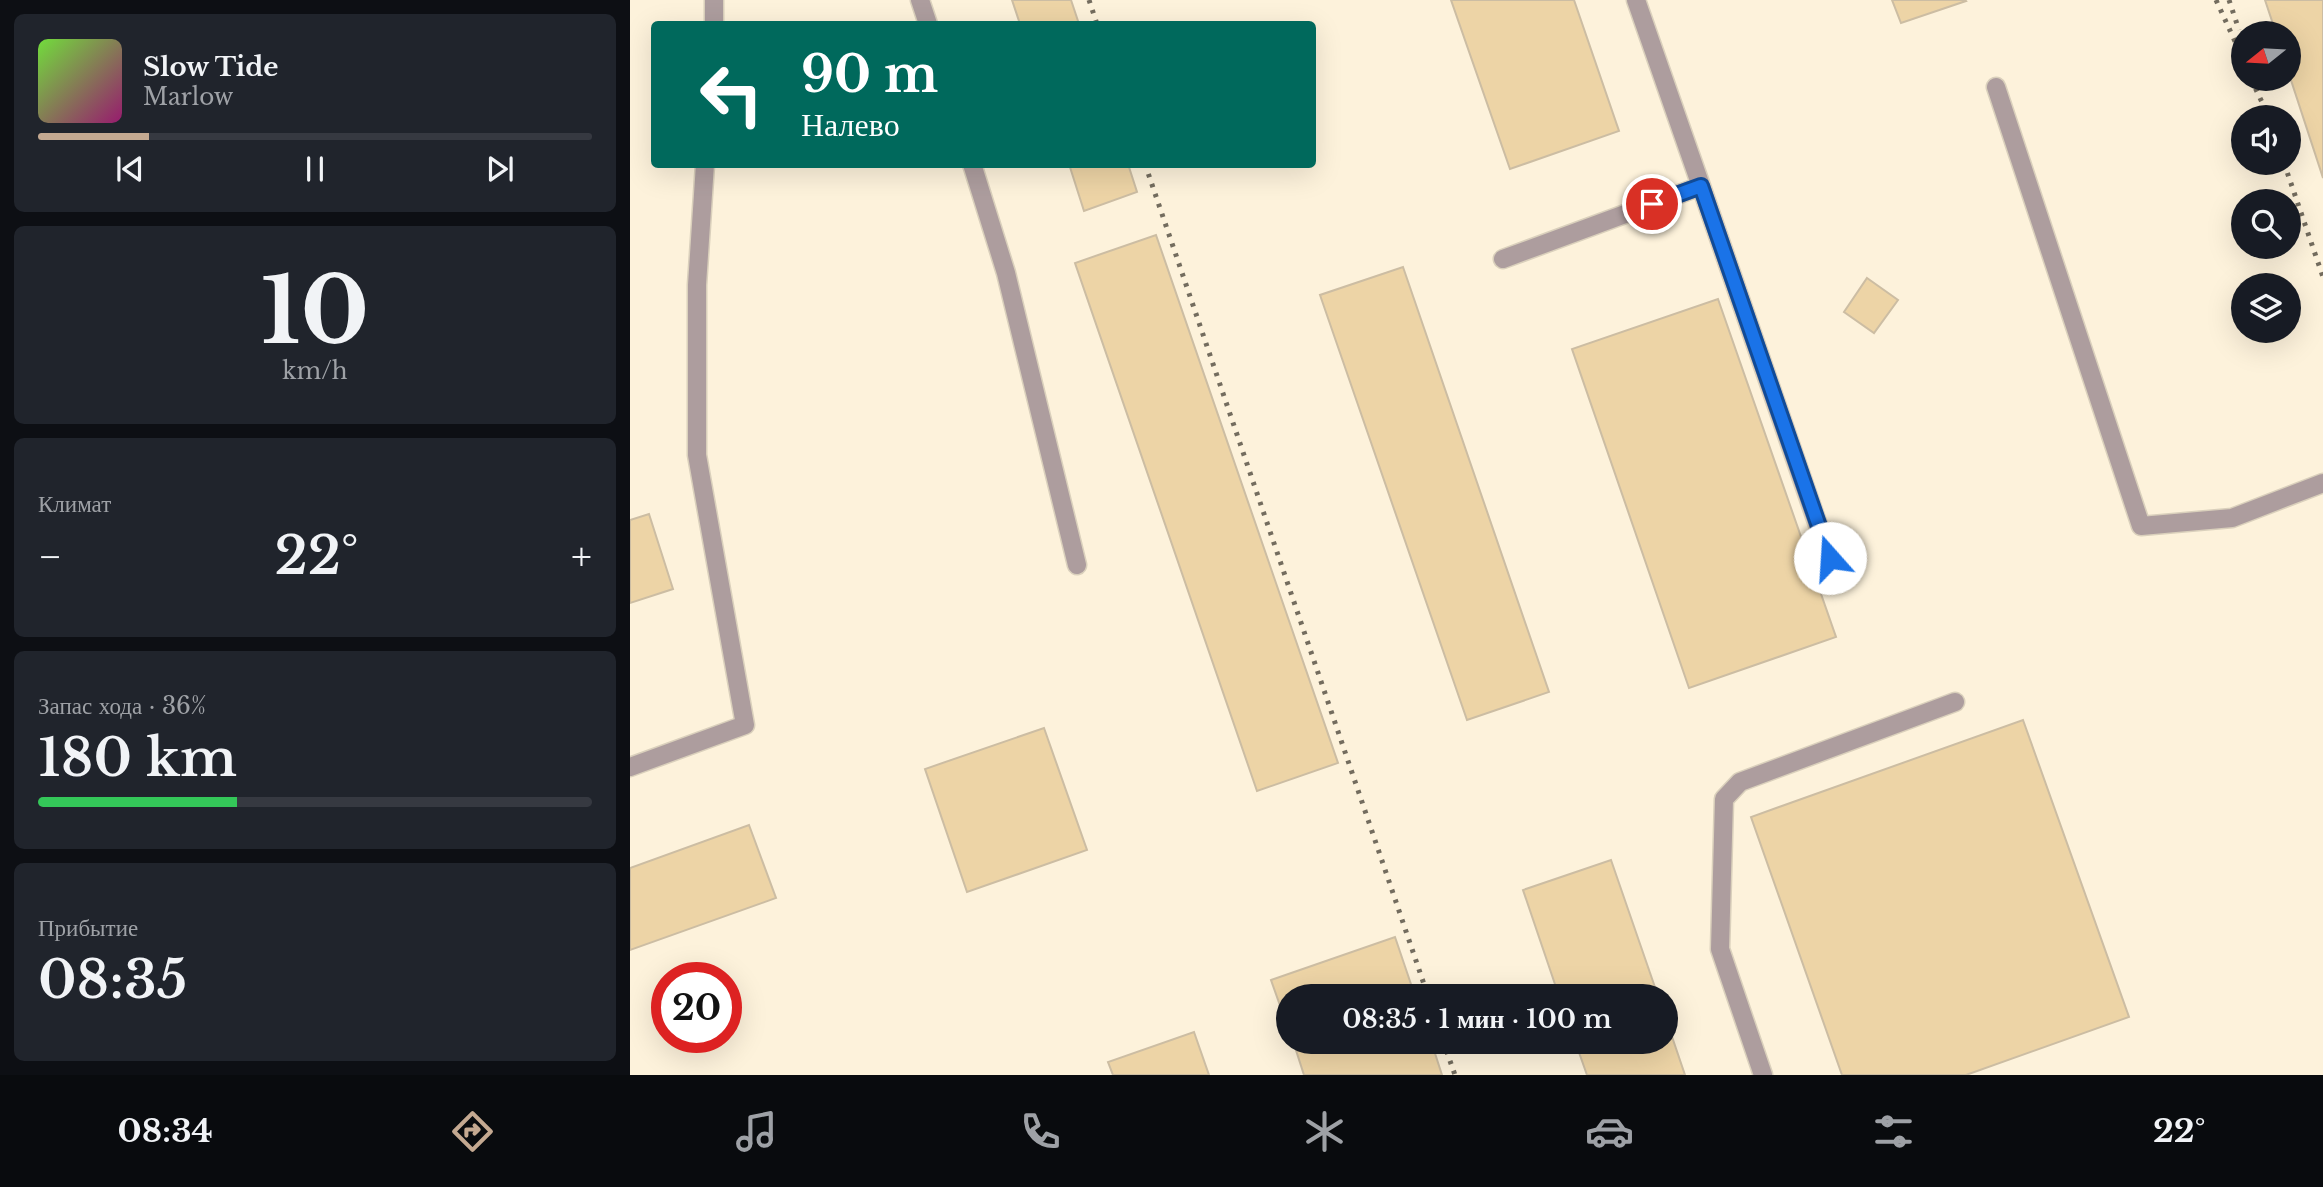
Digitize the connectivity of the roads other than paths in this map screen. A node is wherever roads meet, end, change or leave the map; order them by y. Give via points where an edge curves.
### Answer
1 (714, 0) edge
2 (920, 0) edge
3 (1636, 0) edge
4 (714, 21) edge
5 (927, 21) edge
6 (1996, 86) dead end
7 (705, 168) edge
8 (973, 168) edge
9 (1701, 186) junction
10 (1503, 259) dead end
11 (2323, 483) edge
12 (1077, 565) dead end
13 (1838, 583) dead end
14 (1955, 702) dead end
15 (630, 767) edge
16 (1763, 1075) edge

1 - 4 street
2 - 5 street
3 - 9 street
6 - 11 street via 2141,526 2232,518
7 - 15 street via 697,285 697,455 745,725
8 - 12 street via 1006,273
9 - 10 street
9 - 13 street
14 - 16 street via 1740,782 1724,799 1720,949

